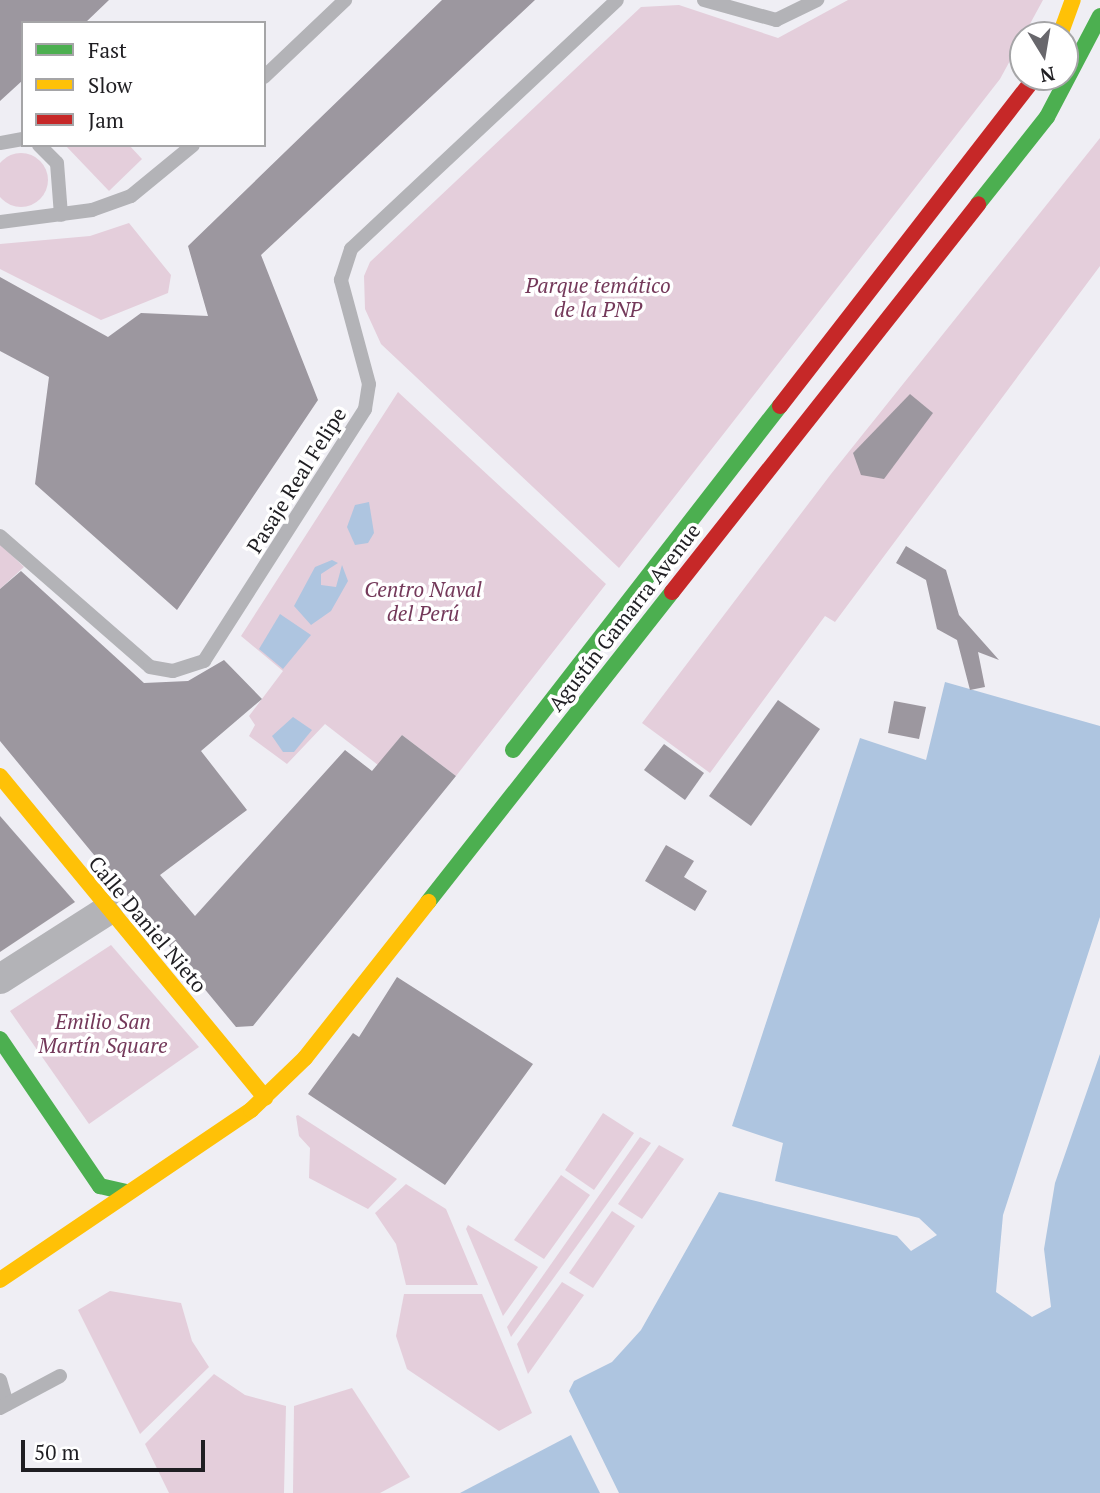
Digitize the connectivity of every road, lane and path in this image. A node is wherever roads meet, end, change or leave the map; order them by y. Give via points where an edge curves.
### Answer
1 (345, 0) edge
2 (617, 0) edge
3 (704, 0) edge
4 (817, 0) edge
5 (1073, 0) edge
6 (1100, 16) edge
7 (1065, 21) edge
8 (266, 75) edge
9 (1024, 91) edge
10 (21, 139) edge
11 (0, 143) edge
12 (42, 147) edge
13 (191, 147) edge
14 (61, 215) junction
15 (0, 222) edge
16 (0, 536) edge
17 (503, 764) dead end
18 (0, 776) edge
19 (108, 910) junction
20 (0, 979) edge
21 (342, 980) dead end
22 (0, 1039) edge
23 (252, 1082) junction
24 (235, 1097) dead end
25 (265, 1098) junction
26 (122, 1172) dead end
27 (100, 1186) junction
28 (125, 1192) junction
29 (79, 1200) dead end
30 (0, 1280) edge
31 (60, 1376) dead end
32 (0, 1380) edge
33 (3, 1406) edge

1 - 8 lane
2 - 16 lane, Pasaje Real Felipe via 351,248 341,280 369,384 365,409 204,661 173,671 150,667
3 - 4 lane via 776,20
5 - 7 main road
6 - 25 main road, Agustín Gamarra Avenue via 1047,117 349,1004
9 - 17 main road, Agustín Gamarra Avenue
10 - 11 lane
12 - 14 lane via 57,163
13 - 14 lane via 131,196
14 - 15 lane
18 - 19 main road, Calle Daniel Nieto
19 - 20 street
19 - 23 main road, Calle Daniel Nieto
21 - 23 main road
22 - 27 main road
23 - 24 main road
23 - 25 main road, Calle Daniel Nieto
25 - 28 main road, Agustín Gamarra Avenue
26 - 27 main road
27 - 28 main road
27 - 29 main road
28 - 30 main road, Agustín Gamarra Avenue
31 - 33 lane
32 - 33 lane

